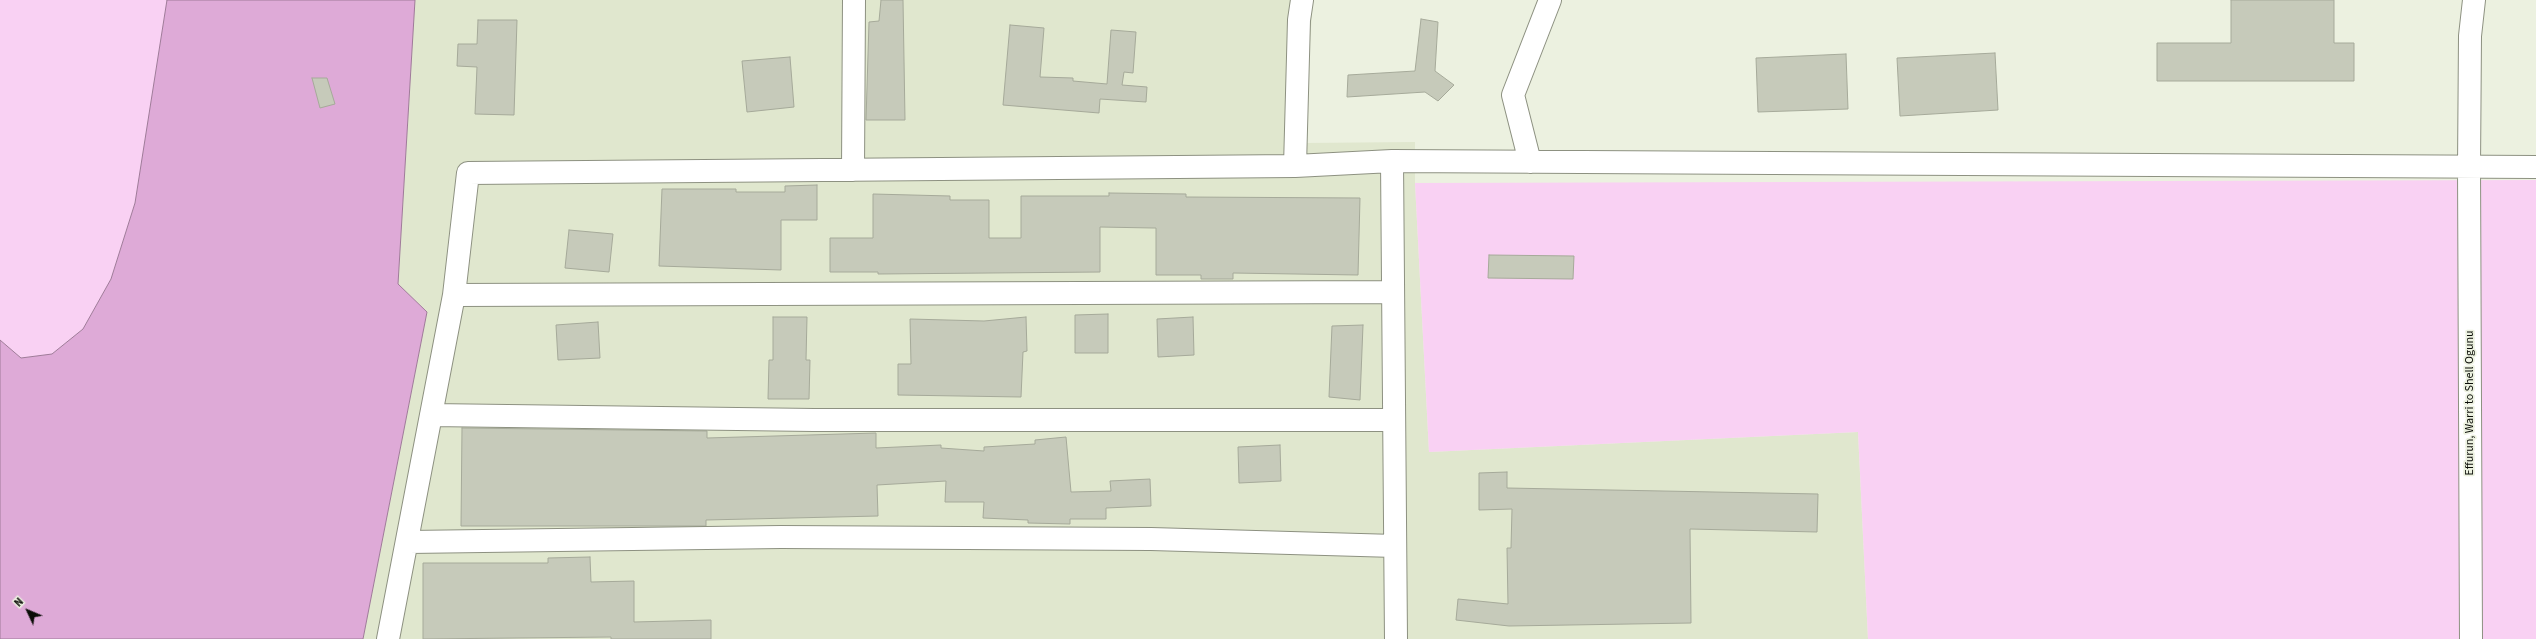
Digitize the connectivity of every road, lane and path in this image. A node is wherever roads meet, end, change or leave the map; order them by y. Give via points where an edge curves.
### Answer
1 (854, 0) edge
2 (1302, 0) edge
3 (1550, 0) edge
4 (2474, 0) edge
5 (1392, 161) junction
6 (1530, 162) junction
7 (1295, 166) junction
8 (2469, 167) junction
9 (2536, 167) edge
10 (853, 170) junction
11 (1393, 292) junction
12 (454, 295) junction
13 (431, 414) junction
14 (1394, 420) junction
15 (409, 542) junction
16 (1395, 546) junction
17 (388, 639) edge
18 (1396, 639) edge
19 (2471, 639) edge

1 - 10 street
2 - 7 street via 1299,20
3 - 6 street via 1513,95
4 - 8 street, Effurun, Warri to Shell Ogunu via 2470,36
5 - 6 street
5 - 7 street
5 - 11 street
6 - 8 street
7 - 10 street
8 - 9 street
8 - 19 street, Effurun, Warri to Shell Ogunu
10 - 12 street via 468,173
11 - 12 street
11 - 14 street
12 - 13 street
13 - 14 street via 830,420
13 - 15 street
14 - 16 street
15 - 16 street via 781,538 1144,539
15 - 17 street
16 - 18 street

